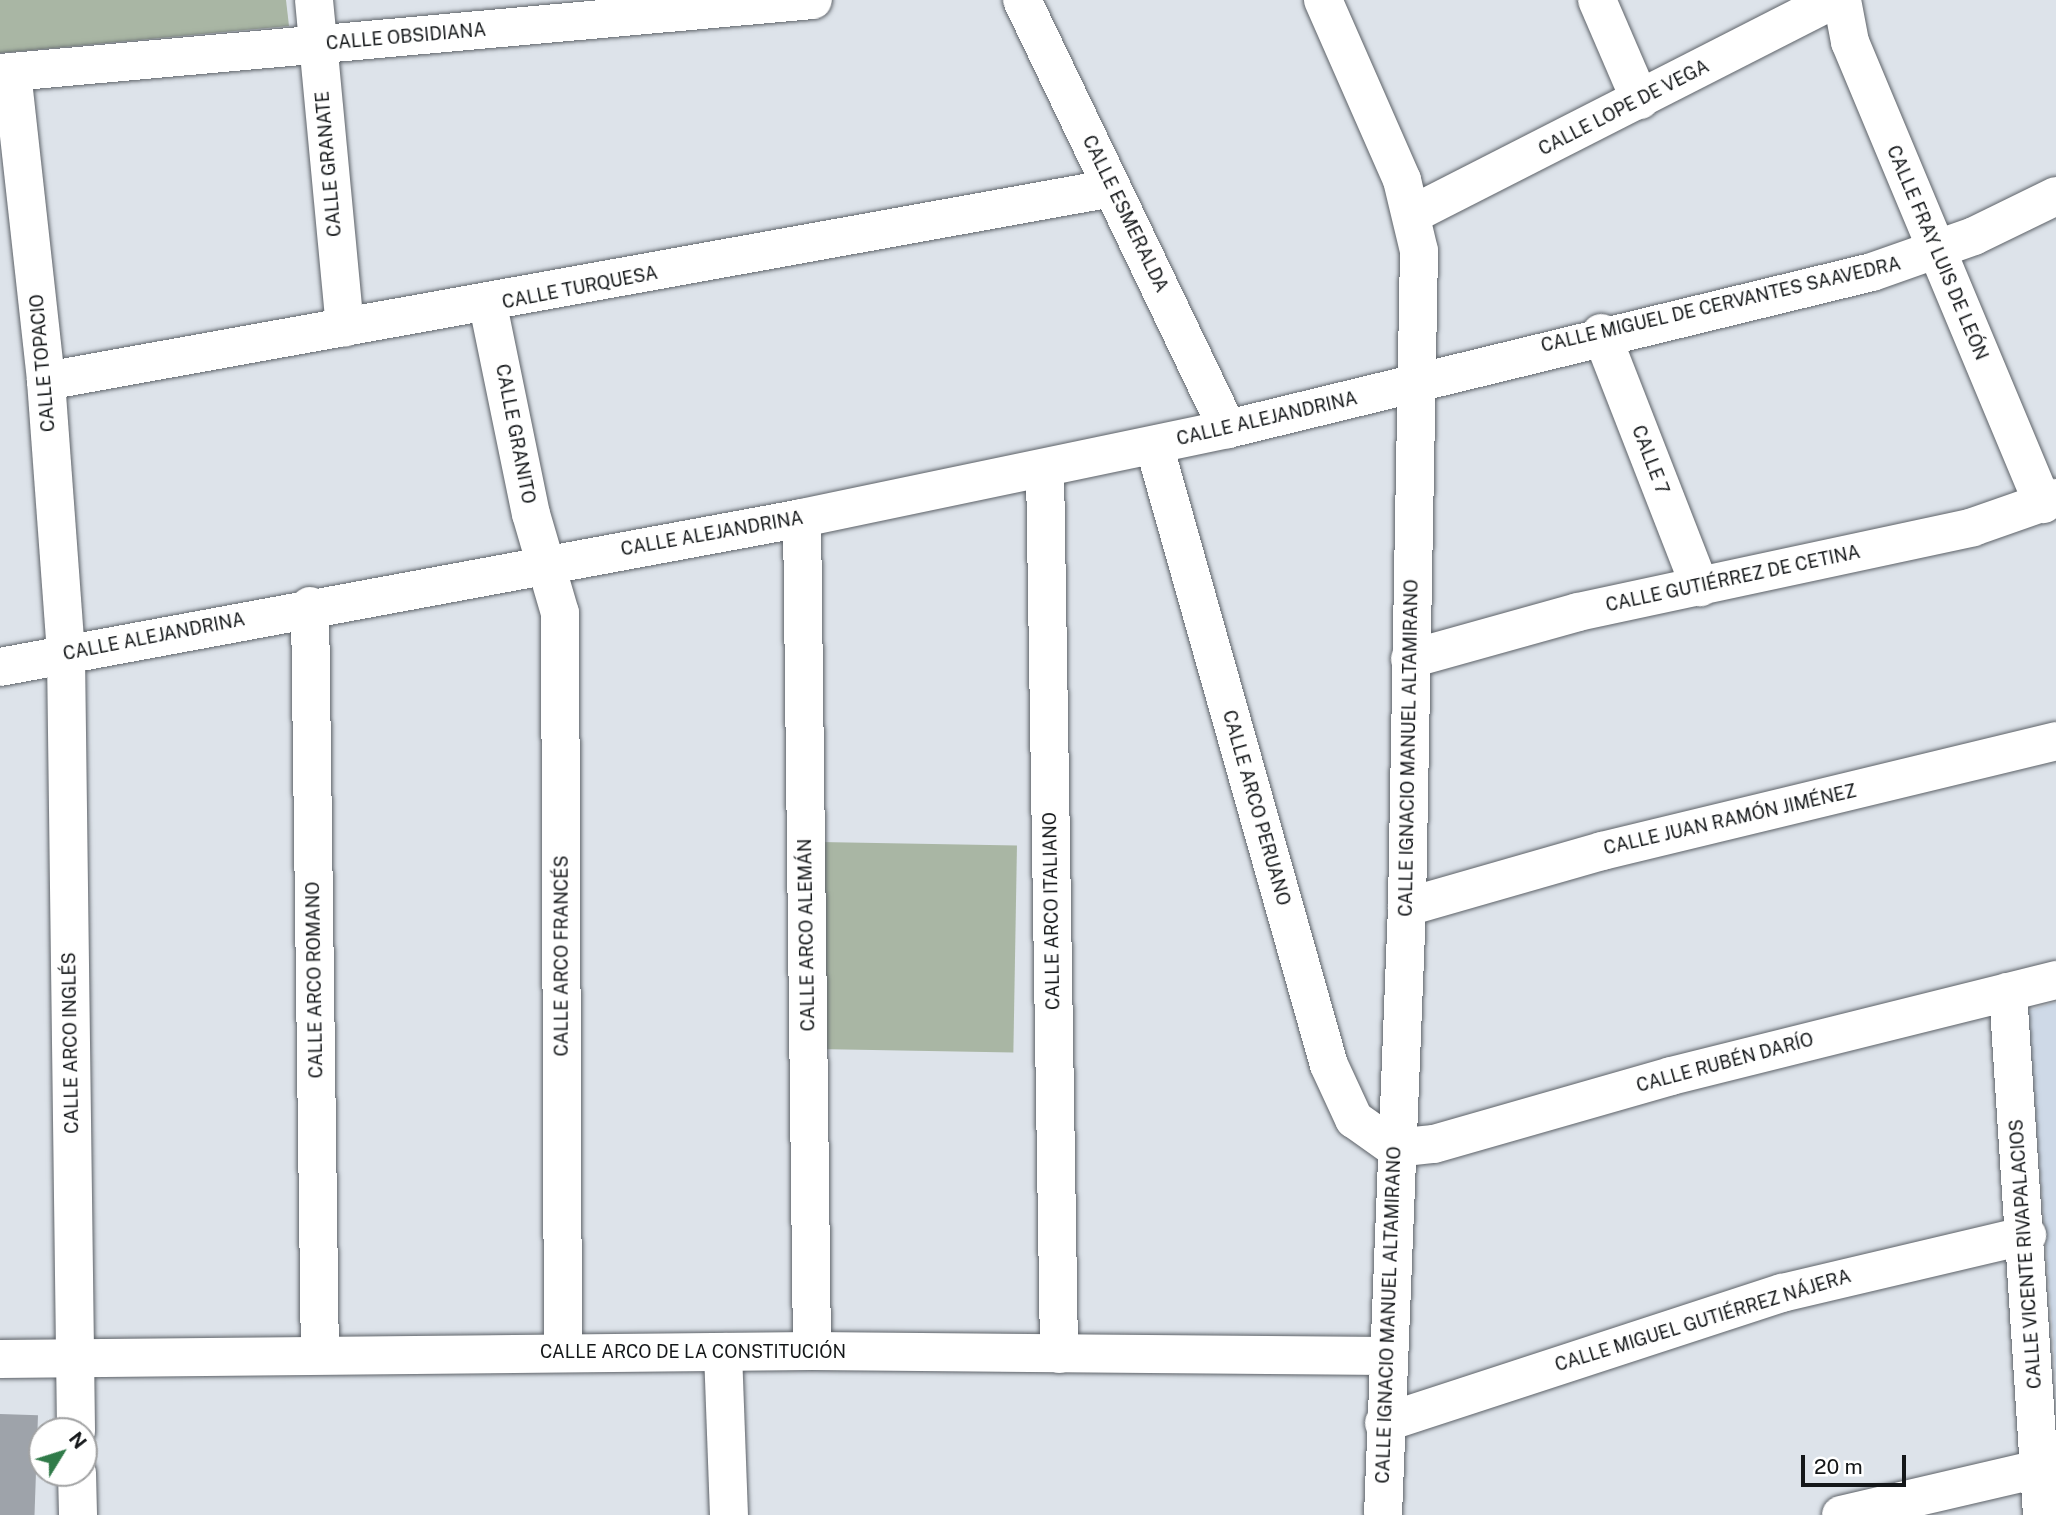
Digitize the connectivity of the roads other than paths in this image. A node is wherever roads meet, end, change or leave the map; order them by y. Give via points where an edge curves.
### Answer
1 (314, 0) edge
2 (813, 0) edge
3 (1021, 0) edge
4 (1323, 0) edge
5 (1597, 0) edge
6 (1833, 0) edge
7 (1842, 0) edge
8 (318, 45) junction
9 (6, 73) edge
10 (1640, 100) junction
11 (1112, 188) junction
12 (2056, 196) edge
13 (1413, 214) junction
14 (1936, 251) junction
15 (488, 305) junction
16 (345, 328) junction
17 (1601, 333) junction
18 (46, 381) junction
19 (1420, 383) junction
20 (1228, 429) junction
21 (1154, 445) junction
22 (1045, 468) junction
23 (2049, 501) edge
24 (802, 518) junction
25 (543, 564) junction
26 (1700, 587) junction
27 (310, 606) junction
28 (66, 655) junction
29 (1410, 659) junction
30 (0, 667) edge
31 (2056, 741) edge
32 (1407, 907) junction
33 (2056, 980) edge
34 (2008, 992) junction
35 (1395, 1148) junction
36 (2027, 1236) junction
37 (812, 1351) junction
38 (563, 1352) junction
39 (723, 1352) junction
40 (1059, 1353) junction
41 (320, 1355) junction
42 (1387, 1356) junction
43 (75, 1358) junction
44 (0, 1359) edge
45 (76, 1417) edge
46 (1384, 1423) junction
47 (2047, 1468) edge
48 (78, 1487) edge
49 (78, 1515) edge
50 (729, 1515) edge
51 (1383, 1515) edge
52 (1841, 1515) edge
53 (2042, 1515) edge

1 - 8 street, CALLE GRANATE
2 - 8 street, CALLE OBSIDIANA
3 - 11 street, CALLE ESMERALDA
4 - 13 street, CALLE IGNACIO MANUEL ALTAMIRANO
5 - 10 street
6 - 10 street, CALLE LOPE DE VEGA
7 - 14 street, CALLE FRAY LUIS DE LEÓN via 1850,42
8 - 9 street, CALLE OBSIDIANA
8 - 16 street, CALLE GRANATE
9 - 18 street, CALLE TOPACIO
10 - 13 street, CALLE LOPE DE VEGA
11 - 15 street, CALLE TURQUESA
11 - 20 street, CALLE ESMERALDA
12 - 14 street, CALLE MIGUEL DE CERVANTES SAAVEDRA
13 - 19 street, CALLE IGNACIO MANUEL ALTAMIRANO via 1419,251
14 - 17 street, CALLE MIGUEL DE CERVANTES SAAVEDRA
14 - 23 street, CALLE FRAY LUIS DE LEÓN
15 - 16 street, CALLE TURQUESA
15 - 25 street, CALLE GRANITO
16 - 18 street, CALLE TURQUESA
17 - 19 street, CALLE MIGUEL DE CERVANTES SAAVEDRA
17 - 26 street, CALLE 7
18 - 28 street, CALLE TOPACIO
19 - 20 street, CALLE ALEJANDRINA
19 - 29 street, CALLE IGNACIO MANUEL ALTAMIRANO
20 - 21 street, CALLE ALEJANDRINA
21 - 22 street, CALLE ALEJANDRINA
21 - 35 street, CALLE ARCO PERUANO via 1329,1065 1354,1119
22 - 24 street, CALLE ALEJANDRINA
22 - 40 street, CALLE ARCO ITALIANO
23 - 26 street, CALLE GUTIÉRREZ DE CETINA via 1973,527
24 - 25 street, CALLE ALEJANDRINA
24 - 37 street, CALLE ARCO ALEMÁN
25 - 27 street, CALLE ALEJANDRINA
25 - 38 street, CALLE ARCO FRANCÉS via 561,613 562,644
26 - 29 street, CALLE GUTIÉRREZ DE CETINA via 1539,621
27 - 28 street, CALLE ALEJANDRINA
27 - 41 street, CALLE ARCO ROMANO
28 - 30 street, CALLE ALEJANDRINA
28 - 43 street, CALLE ARCO INGLÉS
29 - 32 street, CALLE IGNACIO MANUEL ALTAMIRANO
31 - 32 street, CALLE JUAN RAMÓN JIMÉNEZ via 1602,851
32 - 35 street, CALLE IGNACIO MANUEL ALTAMIRANO
33 - 34 street, CALLE RUBÉN DARÍO
34 - 35 street, CALLE RUBÉN DARÍO via 1671,1076 1434,1144
34 - 36 street, CALLE VICENTE RIVAPALACIOS
35 - 42 street, CALLE IGNACIO MANUEL ALTAMIRANO
36 - 46 street, CALLE MIGUEL GUTIÉRREZ NÁJERA via 1758,1300
36 - 47 street, CALLE VICENTE RIVAPALACIOS
37 - 39 street, CALLE ARCO DE LA CONSTITUCIÓN
37 - 40 street, CALLE ARCO DE LA CONSTITUCIÓN
38 - 39 street, CALLE ARCO DE LA CONSTITUCIÓN
38 - 41 street, CALLE ARCO DE LA CONSTITUCIÓN
39 - 50 street
40 - 42 street, CALLE ARCO DE LA CONSTITUCIÓN
41 - 43 street, CALLE ARCO DE LA CONSTITUCIÓN
42 - 46 street, CALLE IGNACIO MANUEL ALTAMIRANO
43 - 44 street, CALLE ARCO DE LA CONSTITUCIÓN
43 - 45 street, CALLE ARCO INGLÉS
46 - 51 street, CALLE IGNACIO MANUEL ALTAMIRANO
47 - 52 street
47 - 53 street, CALLE VICENTE RIVAPALACIOS
48 - 49 street

